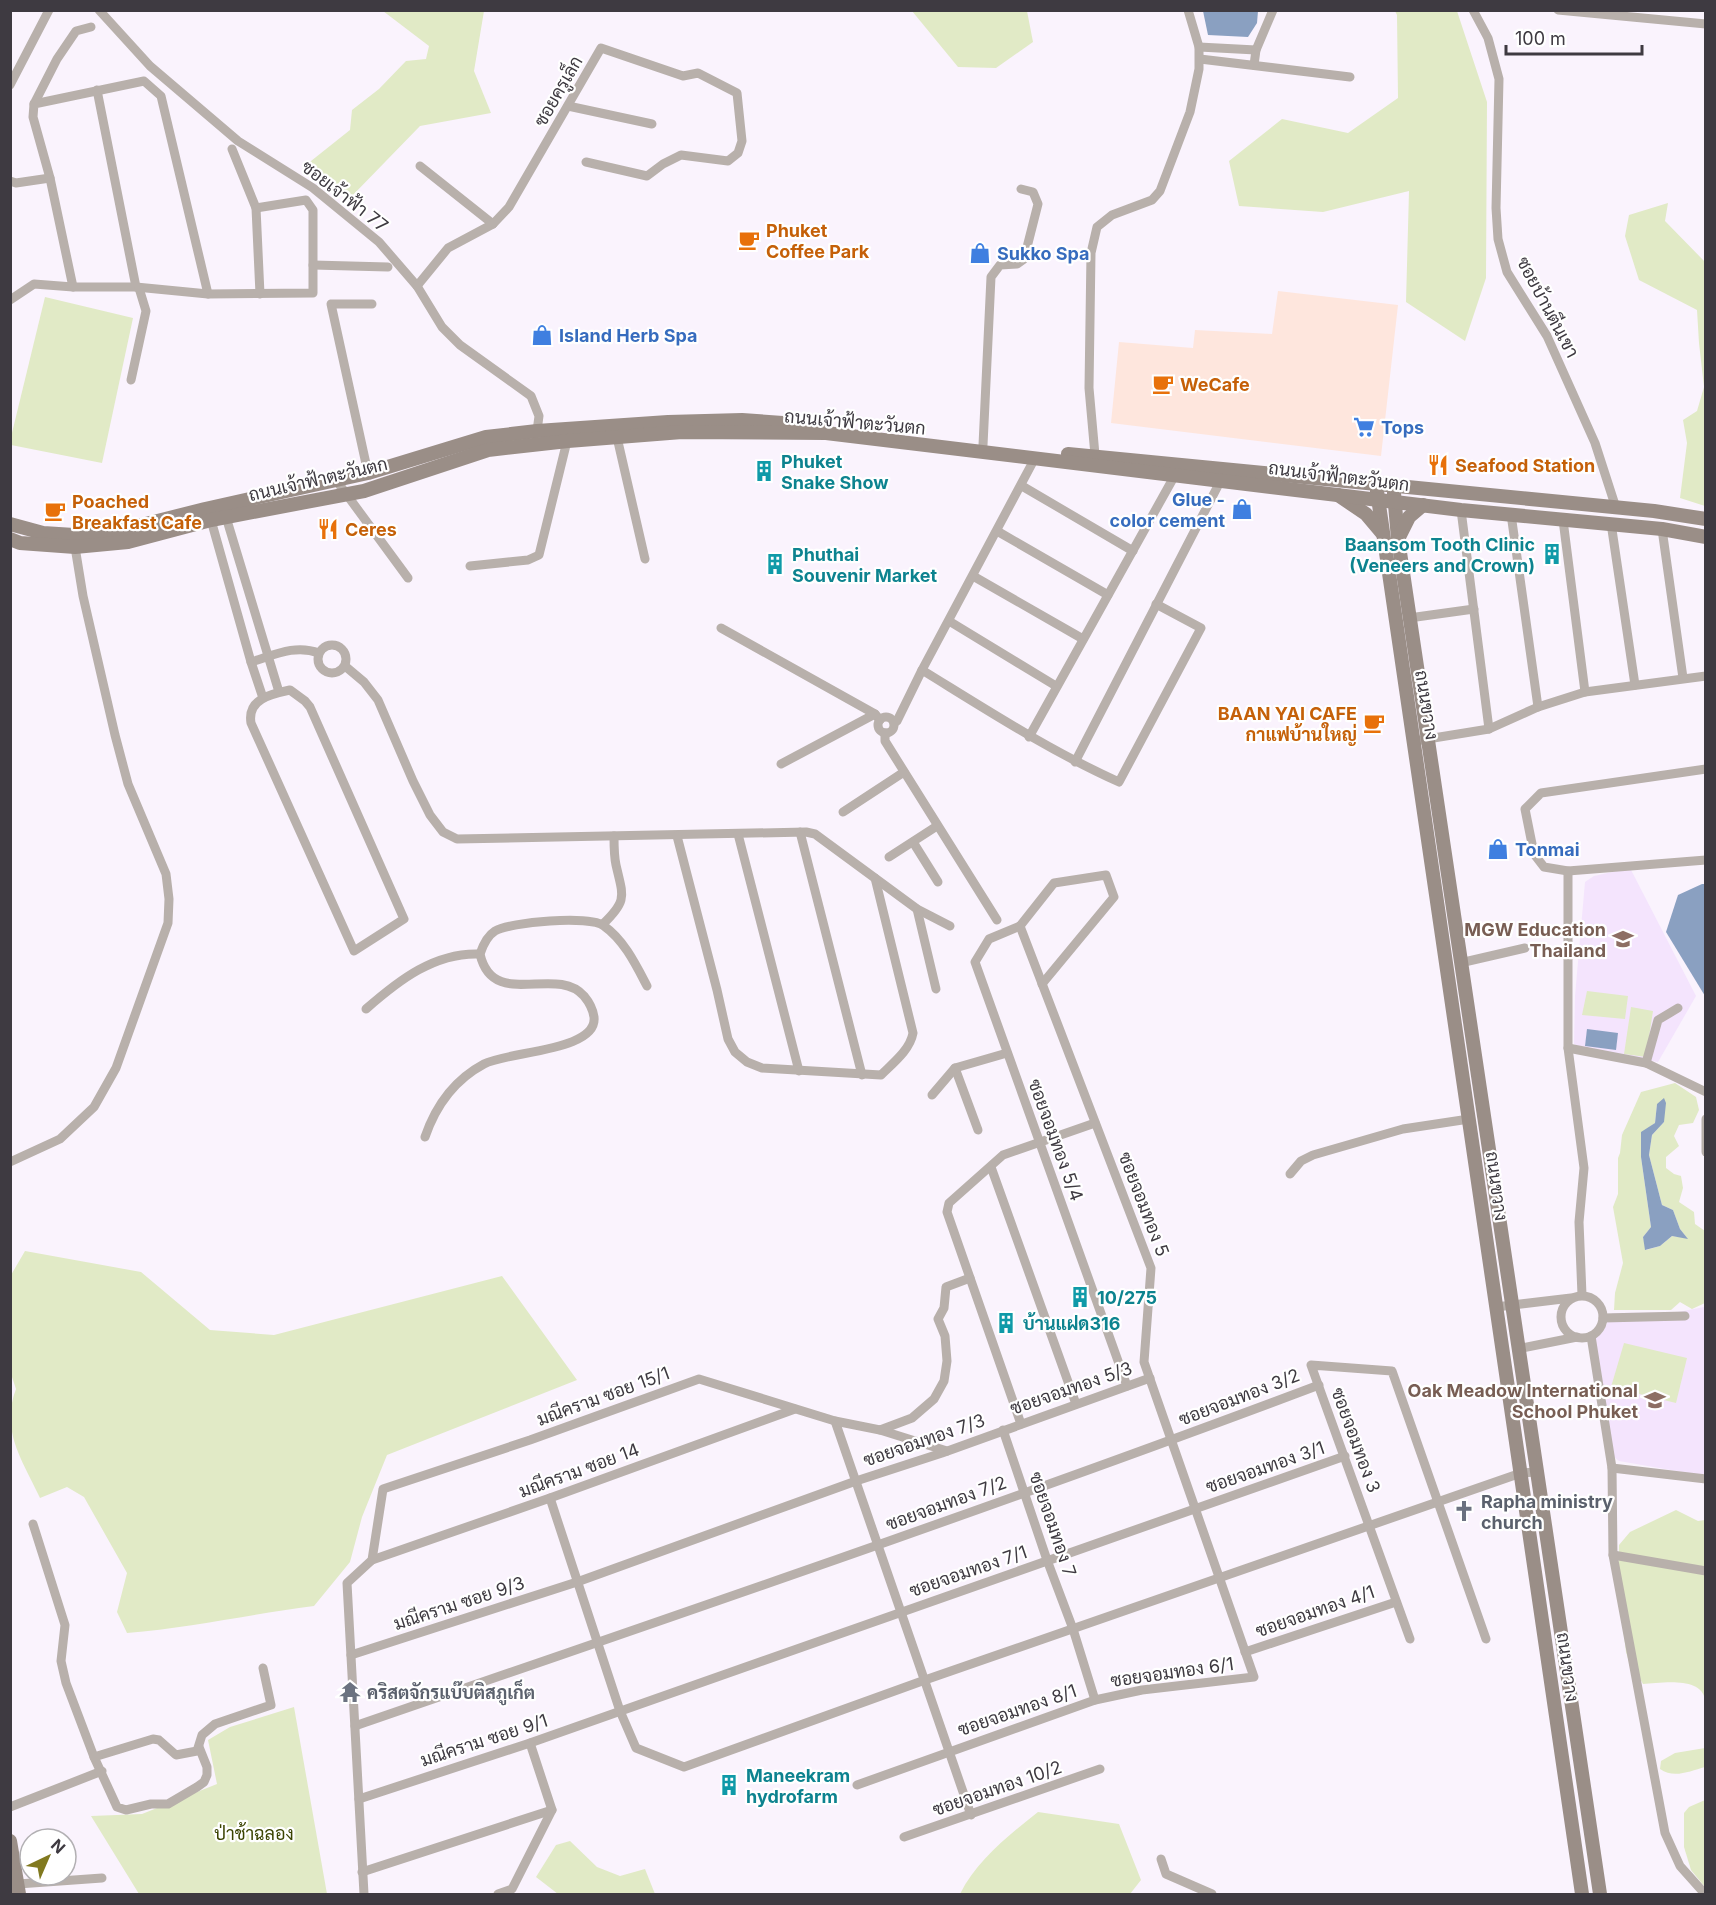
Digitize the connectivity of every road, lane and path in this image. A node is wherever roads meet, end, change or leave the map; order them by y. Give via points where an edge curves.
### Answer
1 (49, 10) edge
2 (99, 10) edge
3 (1188, 10) edge
4 (1273, 10) edge
5 (1473, 10) edge
6 (1558, 10) edge
7 (1706, 24) edge
8 (91, 27) dead end
9 (1199, 46) junction
10 (1256, 50) junction
11 (1200, 59) junction
12 (1254, 65) junction
13 (1350, 77) dead end
14 (10, 85) edge
15 (97, 90) junction
16 (34, 104) junction
17 (568, 106) junction
18 (652, 124) dead end
19 (232, 149) dead end
20 (586, 162) dead end
21 (420, 166) dead end
22 (50, 178) junction
23 (10, 181) edge
24 (1021, 189) dead end
25 (256, 208) junction
26 (493, 224) junction
27 (313, 265) junction
28 (388, 267) dead end
29 (417, 286) junction
30 (73, 287) junction
31 (138, 287) junction
32 (208, 294) junction
33 (260, 294) junction
34 (11, 299) edge
35 (372, 304) dead end
36 (131, 380) dead end
37 (537, 431) junction
38 (616, 431) junction
39 (567, 434) junction
40 (983, 445) junction
41 (1095, 455) junction
42 (1035, 458) junction
43 (368, 473) junction
44 (1175, 475) junction
45 (1223, 475) junction
46 (336, 480) junction
47 (1377, 483) junction
48 (1394, 485) junction
49 (1022, 486) junction
50 (345, 494) junction
51 (1336, 494) junction
52 (1378, 499) junction
53 (1394, 501) junction
54 (1423, 505) junction
55 (1616, 508) junction
56 (1461, 510) junction
57 (1511, 514) junction
58 (226, 517) junction
59 (1706, 519) edge
60 (211, 520) junction
61 (1563, 520) junction
62 (10, 524) edge
63 (1611, 524) junction
64 (1662, 529) junction
65 (998, 531) junction
66 (1383, 535) junction
67 (1706, 537) edge
68 (10, 539) edge
69 (1398, 539) junction
70 (75, 547) junction
71 (1133, 551) junction
72 (645, 559) dead end
73 (470, 566) dead end
74 (974, 576) junction
75 (408, 578) dead end
76 (1108, 595) junction
77 (1156, 604) junction
78 (1474, 609) junction
79 (1409, 618) junction
80 (949, 621) junction
81 (721, 628) dead end
82 (1083, 639) junction
83 (319, 653) junction
84 (267, 658) junction
85 (250, 663) junction
86 (345, 666) junction
87 (922, 670) junction
88 (1706, 676) edge
89 (1683, 678) junction
90 (1635, 685) junction
91 (1056, 686) junction
92 (279, 692) junction
93 (1585, 692) junction
94 (263, 698) junction
95 (1538, 707) junction
96 (877, 717) junction
97 (894, 723) junction
98 (1489, 729) junction
99 (885, 733) junction
100 (1029, 737) junction
101 (1421, 740) junction
102 (1075, 762) junction
103 (781, 764) dead end
104 (1706, 769) edge
105 (904, 772) junction
106 (843, 812) dead end
107 (937, 826) junction
108 (800, 832) junction
109 (738, 834) junction
110 (614, 836) junction
111 (677, 836) junction
112 (913, 842) junction
113 (889, 857) dead end
114 (1706, 860) edge
115 (1568, 871) junction
116 (875, 878) junction
117 (938, 882) dead end
118 (917, 909) junction
119 (997, 920) dead end
120 (603, 924) junction
121 (950, 926) dead end
122 (1020, 926) junction
123 (1525, 948) dead end
124 (480, 954) junction
125 (1460, 963) junction
126 (1042, 984) junction
127 (648, 986) dead end
128 (936, 989) dead end
129 (1678, 1008) dead end
130 (366, 1009) dead end
131 (1568, 1048) junction
132 (1007, 1053) junction
133 (1646, 1063) junction
134 (955, 1068) junction
135 (799, 1071) junction
136 (862, 1075) junction
137 (1470, 1077) junction
138 (1706, 1092) edge
139 (932, 1095) dead end
140 (1469, 1119) junction
141 (1706, 1119) edge
142 (1095, 1123) junction
143 (978, 1130) dead end
144 (425, 1137) dead end
145 (1039, 1141) junction
146 (1706, 1152) edge
147 (10, 1162) edge
148 (991, 1167) junction
149 (1290, 1174) dead end
150 (970, 1278) junction
151 (1577, 1296) junction
152 (1511, 1305) junction
153 (1496, 1307) junction
154 (1685, 1316) dead end
155 (1603, 1318) junction
156 (1591, 1336) junction
157 (1577, 1337) junction
158 (1517, 1349) junction
159 (1150, 1378) junction
160 (1319, 1385) junction
161 (1127, 1386) junction
162 (1076, 1404) junction
163 (795, 1409) junction
164 (835, 1420) junction
165 (1021, 1424) junction
166 (880, 1430) junction
167 (1003, 1430) junction
168 (1172, 1440) junction
169 (947, 1451) junction
170 (1345, 1456) junction
171 (1612, 1468) junction
172 (1537, 1472) junction
173 (1521, 1473) junction
174 (1706, 1479) edge
175 (856, 1481) junction
176 (1025, 1493) junction
177 (550, 1498) junction
178 (1438, 1502) junction
179 (1195, 1508) junction
180 (33, 1524) dead end
181 (1369, 1526) junction
182 (878, 1545) junction
183 (1612, 1556) junction
184 (372, 1560) junction
185 (1047, 1560) junction
186 (1706, 1571) edge
187 (1219, 1578) junction
188 (577, 1582) junction
189 (1396, 1602) junction
190 (901, 1612) junction
191 (1542, 1616) junction
192 (1558, 1616) junction
193 (1073, 1629) junction
194 (1410, 1639) dead end
195 (1486, 1640) dead end
196 (597, 1643) junction
197 (1245, 1652) junction
198 (351, 1655) junction
199 (263, 1668) dead end
200 (1254, 1677) joint
201 (925, 1680) junction
202 (1095, 1700) junction
203 (620, 1711) junction
204 (355, 1726) junction
205 (530, 1743) junction
206 (200, 1747) junction
207 (949, 1751) junction
208 (94, 1757) junction
209 (1100, 1769) dead end
210 (102, 1771) junction
211 (856, 1785) dead end
212 (1585, 1798) junction
213 (359, 1799) junction
214 (1569, 1799) junction
215 (10, 1807) edge
216 (552, 1810) junction
217 (971, 1815) junction
218 (904, 1837) dead end
219 (11, 1846) edge
220 (1161, 1859) dead end
221 (363, 1872) junction
222 (102, 1878) dead end
223 (19, 1889) edge
224 (364, 1894) edge
225 (498, 1894) edge
226 (1212, 1894) edge
227 (1582, 1894) edge
228 (1600, 1894) edge
229 (1705, 1894) edge

1 - 14 street
2 - 29 street, ซอยเจ้าฟ้า 77 via 150,66 238,141 313,188 379,242
3 - 9 street
4 - 10 street
5 - 55 street, ซอยบ้านตีนเขา via 1488,38 1499,80 1496,207 1498,239 1507,272 1547,336 1595,442
6 - 7 street
8 - 16 street via 76,31
9 - 10 street
9 - 11 street
10 - 12 street
11 - 12 street
11 - 41 street via 1190,112 1160,191 1152,200 1112,215 1097,227 1091,253 1089,388
12 - 13 street
15 - 16 street
15 - 31 street
15 - 32 street via 144,81 161,96
16 - 22 street via 33,117
17 - 18 street
17 - 20 street, ซอยครูเล็ก via 601,48 683,76 698,73 737,93 742,141 738,153 728,161 681,155 647,176
17 - 26 street, ซอยครูเล็ก via 509,207
19 - 25 street
21 - 26 street
22 - 23 street
22 - 30 street
24 - 40 street via 1033,192 1038,204 1024,259 1000,266 992,277
25 - 27 street via 306,200 313,210
25 - 33 street
26 - 29 street, ซอยครูเล็ก via 448,248
27 - 28 street
27 - 33 street via 313,293
29 - 37 street, ซอยเจ้าฟ้า 77 via 442,327 460,345 531,396 538,416
30 - 31 street
30 - 34 street via 34,284
31 - 32 street
31 - 36 street via 146,311
32 - 33 street
35 - 43 street via 331,304
37 - 39 main road, ถนนเจ้าฟ้าตะวันตก
37 - 43 main road, ถนนเจ้าฟ้าตะวันตก via 486,437
38 - 39 main road, ถนนเจ้าฟ้าตะวันตก
38 - 40 main road, ถนนเจ้าฟ้าตะวันตก via 742,420
38 - 42 main road, ถนนเจ้าฟ้าตะวันตก via 826,433
38 - 72 street
39 - 50 main road, ถนนเจ้าฟ้าตะวันตก via 488,450
39 - 73 street via 539,555 528,560
40 - 41 main road, ถนนเจ้าฟ้าตะวันตก
41 - 45 main road, ถนนเจ้าฟ้าตะวันตก
42 - 44 main road, ถนนเจ้าฟ้าตะวันตก
42 - 49 street
43 - 46 main road, ถนนเจ้าฟ้าตะวันตก
44 - 45 main road, ถนนเจ้าฟ้าตะวันตก
44 - 71 street
45 - 47 main road, ถนนเจ้าฟ้าตะวันตก
45 - 51 main road, ถนนเจ้าฟ้าตะวันตก
45 - 77 street
46 - 50 street
46 - 62 main road, ถนนเจ้าฟ้าตะวันตก via 118,531 43,533
47 - 48 main road, ถนนเจ้าฟ้าตะวันตก
47 - 52 main road, ถนนขวาง
48 - 53 main road, ถนนขวาง
48 - 55 main road, ถนนเจ้าฟ้าตะวันตก
49 - 65 street
49 - 71 street
50 - 58 main road, ถนนเจ้าฟ้าตะวันตก
50 - 75 street
51 - 52 main road, ถนนเจ้าฟ้าตะวันตก
51 - 66 main road via 1366,514
52 - 53 main road, ถนนเจ้าฟ้าตะวันตก
52 - 66 main road, ถนนขวาง
53 - 54 main road, ถนนเจ้าฟ้าตะวันตก
53 - 69 main road, ถนนขวาง
54 - 56 main road, ถนนเจ้าฟ้าตะวันตก
54 - 69 main road via 1409,517
55 - 59 main road, ถนนเจ้าฟ้าตะวันตก
56 - 57 main road, ถนนเจ้าฟ้าตะวันตก
56 - 78 street
57 - 61 main road, ถนนเจ้าฟ้าตะวันตก
57 - 95 street
58 - 60 main road, ถนนเจ้าฟ้าตะวันตก
58 - 84 street
60 - 70 main road, ถนนเจ้าฟ้าตะวันตก via 128,542
60 - 85 street
61 - 63 main road, ถนนเจ้าฟ้าตะวันตก
61 - 93 street
63 - 64 main road, ถนนเจ้าฟ้าตะวันตก
63 - 90 street
64 - 67 main road, ถนนเจ้าฟ้าตะวันตก
64 - 89 street
65 - 74 street
65 - 76 street
66 - 101 main road, ถนนขวาง
68 - 70 main road, ถนนเจ้าฟ้าตะวันตก
69 - 79 main road, ถนนขวาง
70 - 147 street via 128,784 166,874 168,923 116,1068 94,1107 60,1139
71 - 76 street
74 - 80 street
74 - 82 street
76 - 82 street
77 - 102 street
77 - 102 street via 1201,628 1119,782
78 - 79 street
78 - 98 street
79 - 101 main road, ถนนขวาง
80 - 87 street
80 - 91 street
81 - 96 street
82 - 91 street
83 - 84 street via 293,649
83 - 86 street via 318,663 324,671 333,674
83 - 86 street via 329,645 338,646 346,657
84 - 85 street
84 - 92 street
85 - 94 street
86 - 110 street via 378,700 413,781 443,832 457,839 476,840
87 - 97 street
87 - 100 street
88 - 89 street
89 - 90 street
90 - 93 street
91 - 100 street
92 - 94 street
92 - 94 street via 290,690 310,707 404,919 354,951 251,723 252,711
93 - 95 street
95 - 98 street
96 - 97 street
96 - 99 street via 878,728
96 - 103 street
97 - 99 street via 893,729
98 - 101 street
99 - 105 street via 885,741
100 - 102 street
101 - 125 main road, ถนนขวาง
101 - 137 main road, ถนนขวาง
104 - 115 street via 1542,793 1526,809 1534,854 1544,867
105 - 106 street
105 - 107 street
107 - 112 street
107 - 119 street
108 - 109 street
108 - 116 street via 815,834
108 - 136 street
109 - 111 street
109 - 135 street
110 - 111 street
110 - 120 street via 622,897 618,910
111 - 135 street via 728,1040 747,1062 762,1068
112 - 113 street
112 - 117 street
114 - 115 street
115 - 131 street
116 - 118 street
116 - 136 street via 913,1033 900,1056 881,1075
118 - 121 street
118 - 128 street
120 - 124 street via 591,920 505,926 486,939
120 - 127 street via 633,959
122 - 126 street, ซอยจอมทอง 5
122 - 126 street via 1054,883 1106,875 1114,897
122 - 132 street, ซอยจอมทอง 5/4 via 989,939 975,962
123 - 125 street
124 - 130 street via 464,953 429,964 386,991
124 - 144 street via 496,980 508,984 565,984 579,991 594,1013 595,1023 582,1039 483,1064 449,1091 433,1115
125 - 137 main road, ถนนขวาง
126 - 142 street, ซอยจอมทอง 5
129 - 133 street via 1658,1020
131 - 133 street
131 - 151 street via 1584,1168
132 - 134 street
132 - 145 street, ซอยจอมทอง 5/4
133 - 138 street
134 - 139 street
134 - 143 street
135 - 136 street
137 - 140 main road, ถนนขวาง
137 - 152 main road, ถนนขวาง
140 - 149 street via 1403,1129 1313,1155 1301,1161
140 - 153 main road, ถนนขวาง
141 - 146 street
142 - 145 street
142 - 159 street, ซอยจอมทอง 5 via 1151,1268 1144,1362
145 - 148 street via 1003,1155
145 - 161 street, ซอยจอมทอง 5/4
148 - 150 street via 949,1203 947,1212
148 - 162 street
150 - 165 street
150 - 166 street via 946,1287 944,1308 938,1318 945,1336 947,1361 944,1381 934,1399 912,1418
151 - 152 street
151 - 155 street via 1590,1297 1599,1304
151 - 157 street via 1563,1306 1561,1321
152 - 153 street
152 - 158 main road, ถนนขวาง
153 - 173 main road, ถนนขวาง
154 - 155 street
155 - 156 street via 1598,1331
156 - 157 street
156 - 171 street
157 - 158 street
158 - 172 main road, ถนนขวาง
159 - 161 street, ซอยจอมทอง 5/3
159 - 168 street, ซอยจอมทอง 5
160 - 168 street, ซอยจอมทอง 3/2
160 - 170 street, ซอยจอมทอง 3
160 - 178 street, ซอยจอมทอง 3 via 1311,1365 1392,1371
161 - 162 street, ซอยจอมทอง 5/3
162 - 165 street, ซอยจอมทอง 5/3
163 - 164 street, มณีคราม ซอย 15/1
163 - 177 street, มณีคราม ซอย 14
163 - 184 street, มณีคราม ซอย 15/1 via 699,1379 383,1489
164 - 166 street, มณีคราม ซอย 15/1
164 - 175 street
165 - 167 street, ซอยจอมทอง 5/3
166 - 169 street, มณีคราม ซอย 15/1
167 - 169 street, ซอยจอมทอง 7/3
167 - 176 street, ซอยจอมทอง 7
168 - 176 street, ซอยจอมทอง 3/2
168 - 179 street, ซอยจอมทอง 5
169 - 175 street, ซอยจอมทอง 7/3
170 - 179 street, ซอยจอมทอง 3/1
170 - 181 street, ซอยจอมทอง 3
171 - 174 street
171 - 183 street
172 - 173 street
172 - 192 main road, ถนนขวาง
173 - 178 street
173 - 191 main road, ถนนขวาง
175 - 182 street
175 - 188 street, ซอยจอมทอง 7/3
176 - 182 street, ซอยจอมทอง 7/2
176 - 185 street, ซอยจอมทอง 7
177 - 184 street, มณีคราม ซอย 14
177 - 188 street
178 - 181 street
178 - 195 street
179 - 185 street, ซอยจอมทอง 3/1
179 - 187 street, ซอยจอมทอง 5
180 - 208 street via 65,1625 61,1661 66,1683
181 - 187 street
181 - 189 street, ซอยจอมทอง 3
182 - 190 street
182 - 196 street, ซอยจอมทอง 7/2
183 - 186 street
183 - 229 street via 1665,1833 1680,1866
184 - 198 street via 347,1583
185 - 190 street, ซอยจอมทอง 7/1
185 - 193 street, ซอยจอมทอง 7
187 - 193 street
187 - 197 street, ซอยจอมทอง 5
188 - 196 street
188 - 198 street, มณีคราม ซอย 9/3
189 - 194 street, ซอยจอมทอง 3
189 - 197 street, ซอยจอมทอง 4/1
190 - 201 street
190 - 203 street, ซอยจอมทอง 7/1
191 - 192 main road
191 - 214 main road, ถนนขวาง
192 - 212 main road, ถนนขวาง
193 - 201 street
193 - 202 street, ซอยจอมทอง 7
196 - 203 street
196 - 204 street, ซอยจอมทอง 7/2
197 - 200 street, ซอยจอมทอง 5
198 - 204 street
199 - 206 street via 271,1706 215,1724 202,1735
200 - 202 street, ซอยจอมทอง 6/1 via 1142,1690
201 - 203 street via 684,1767 636,1748
201 - 207 street
202 - 207 street, ซอยจอมทอง 8/1
203 - 205 street, มณีคราม ซอย 9/1
204 - 213 street
205 - 213 street, มณีคราม ซอย 9/1
205 - 216 street
206 - 208 street via 179,1756 153,1739
206 - 210 street via 207,1767 204,1782 168,1804 121,1810
207 - 211 street, ซอยจอมทอง 8/1
207 - 217 street
208 - 210 street
209 - 217 street, ซอยจอมทอง 10/2
210 - 215 street
212 - 214 main road
212 - 228 main road, ถนนขวาง
213 - 221 street
214 - 227 main road, ถนนขวาง
216 - 221 street
216 - 225 street via 512,1889
217 - 218 street, ซอยจอมทอง 10/2
219 - 223 main road
220 - 226 street via 1166,1874
221 - 224 street
222 - 223 street

